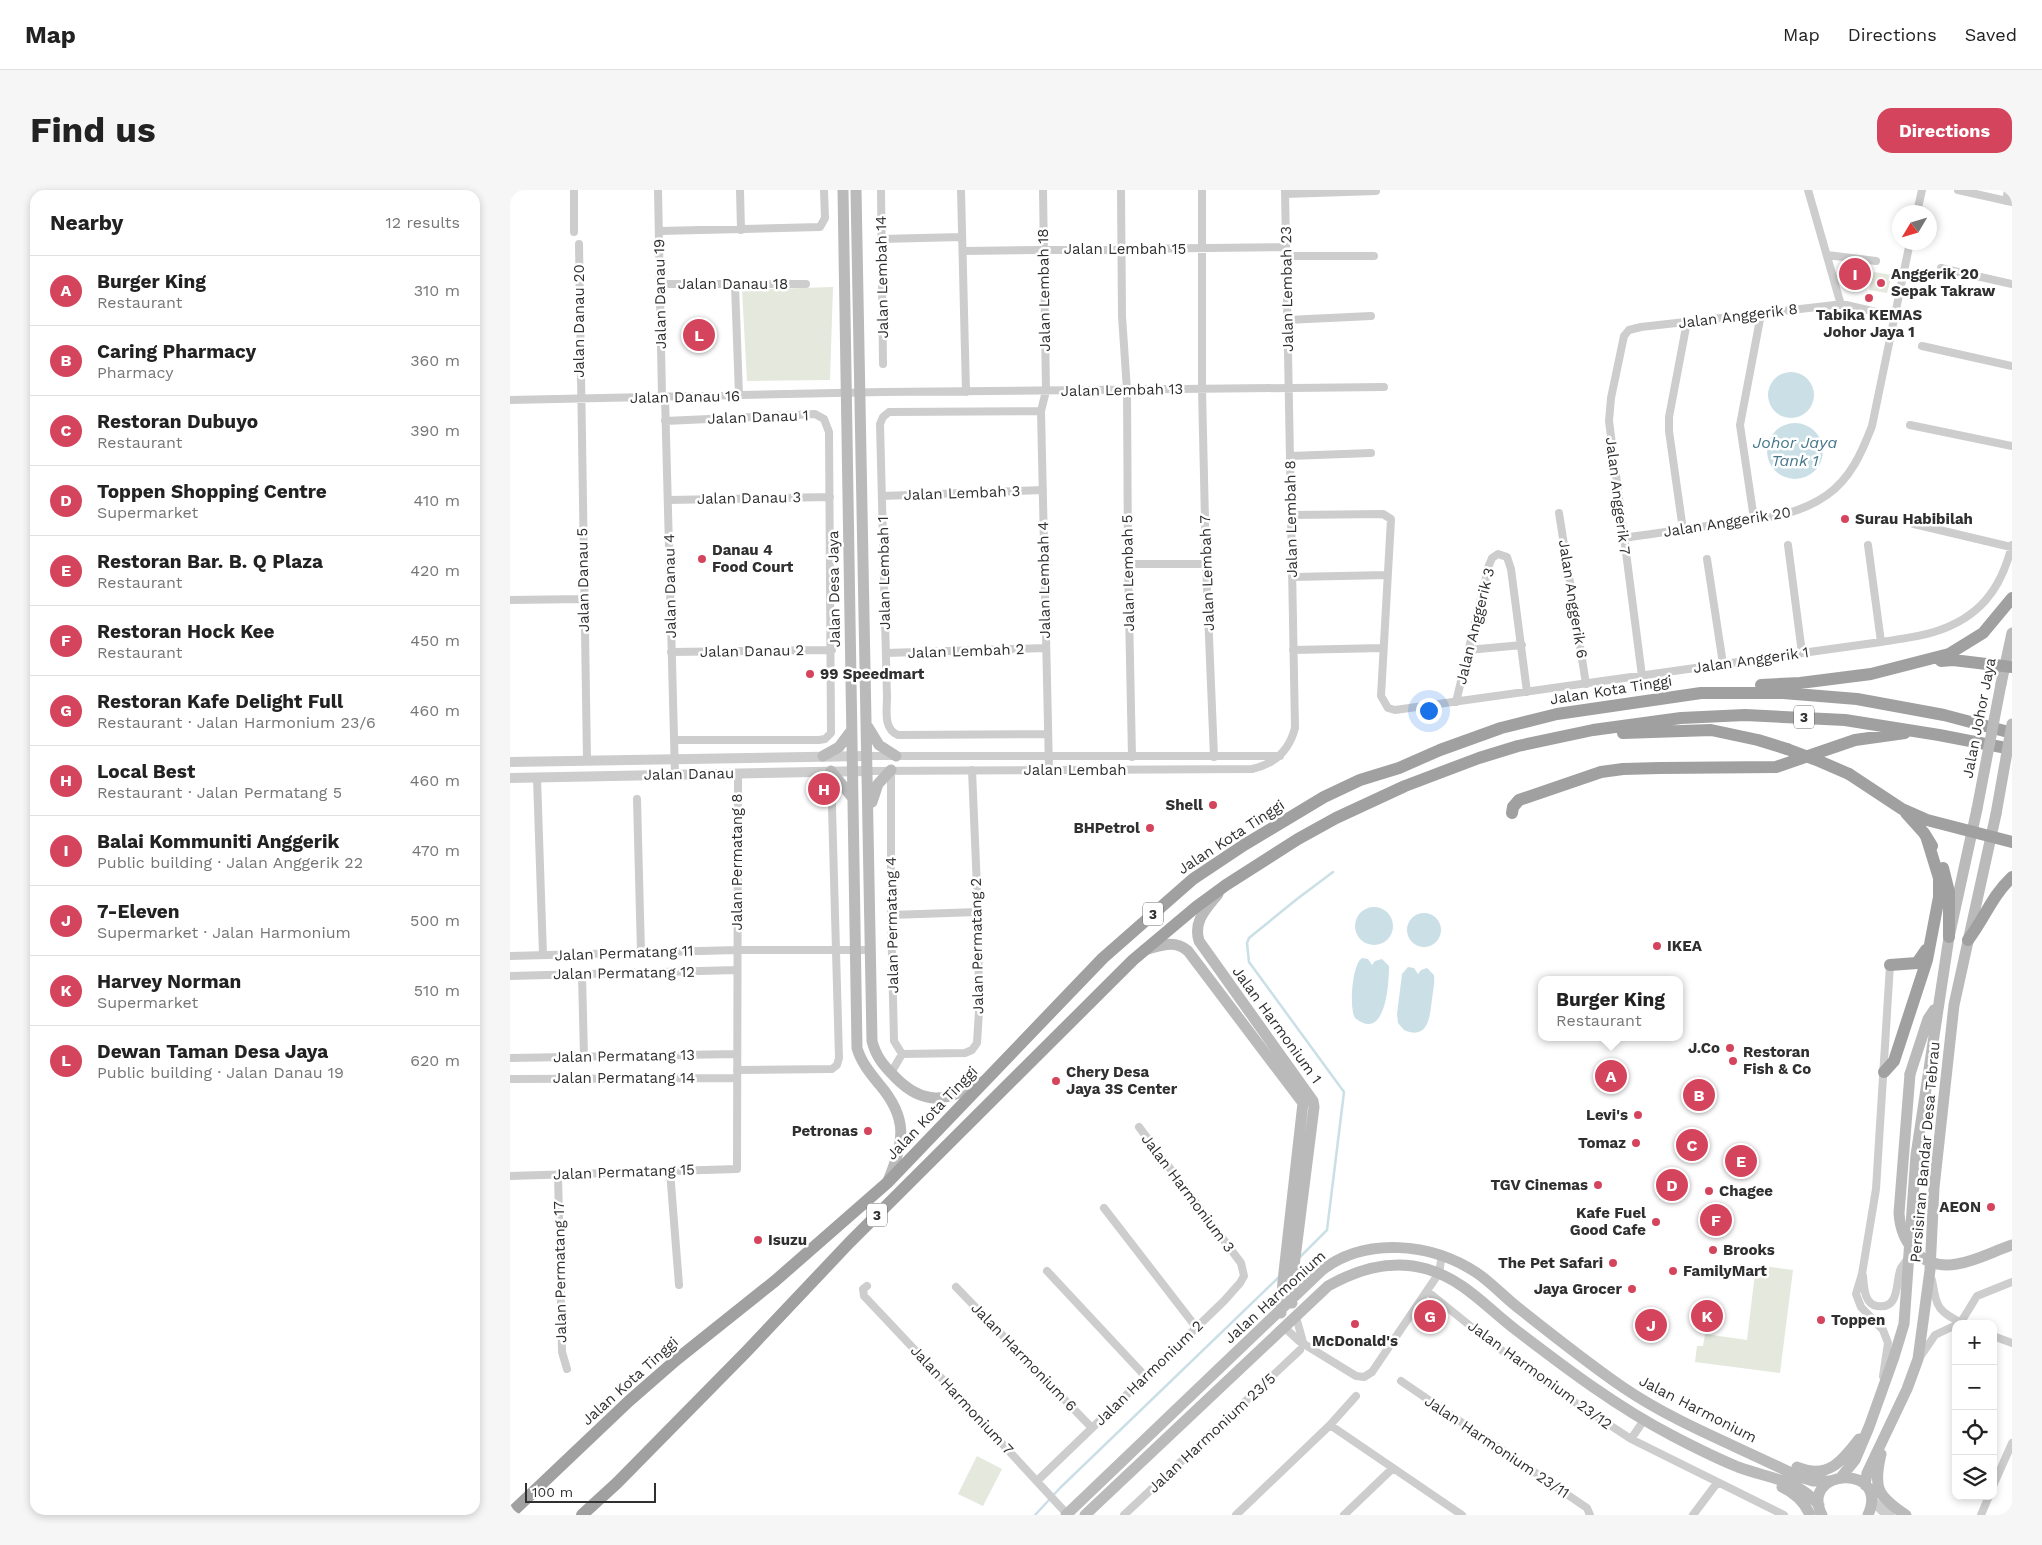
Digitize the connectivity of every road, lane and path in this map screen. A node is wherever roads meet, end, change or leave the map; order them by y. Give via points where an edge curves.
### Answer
1 (574, 190) edge
2 (658, 190) edge
3 (740, 190) edge
4 (824, 190) edge
5 (842, 190) edge
6 (856, 190) edge
7 (881, 190) edge
8 (961, 190) edge
9 (1043, 190) edge
10 (1121, 190) edge
11 (1202, 190) edge
12 (1808, 190) edge
13 (1922, 190) edge
14 (1958, 190) edge
15 (2008, 190) edge
16 (1285, 192) edge
17 (1376, 192) dead end
18 (2009, 201) edge
19 (1919, 205) edge
20 (741, 230) junction
21 (659, 231) junction
22 (574, 232) dead end
23 (962, 237) junction
24 (881, 239) junction
25 (578, 244) dead end
26 (1286, 247) junction
27 (1202, 248) junction
28 (1043, 249) junction
29 (1122, 250) junction
30 (1908, 250) edge
31 (963, 251) junction
32 (1827, 255) junction
33 (1286, 256) junction
34 (1374, 256) dead end
35 (1876, 261) dead end
36 (1941, 268) dead end
37 (660, 284) junction
38 (806, 284) dead end
39 (2012, 284) edge
40 (735, 285) junction
41 (1841, 304) junction
42 (1760, 314) junction
43 (1371, 316) dead end
44 (1894, 316) junction
45 (1287, 320) junction
46 (1686, 322) junction
47 (1641, 327) joint
48 (1922, 346) dead end
49 (883, 364) dead end
50 (2012, 366) edge
51 (1384, 387) dead end
52 (1288, 388) junction
53 (1202, 389) junction
54 (1046, 390) junction
55 (1127, 390) junction
56 (966, 392) junction
57 (845, 393) junction
58 (860, 393) junction
59 (739, 396) junction
60 (664, 397) junction
61 (580, 399) junction
62 (510, 400) edge
63 (1041, 411) junction
64 (666, 421) junction
65 (1910, 425) dead end
66 (2012, 446) edge
67 (1371, 453) dead end
68 (1290, 456) junction
69 (1042, 490) junction
70 (882, 496) junction
71 (830, 497) junction
72 (668, 500) junction
73 (1559, 514) dead end
74 (1291, 515) junction
75 (1754, 519) junction
76 (1914, 524) dead end
77 (1683, 530) junction
78 (1623, 538) junction
79 (1868, 544) dead end
80 (1788, 545) dead end
81 (2012, 546) edge
82 (1707, 558) dead end
83 (1128, 564) junction
84 (1206, 564) junction
85 (1388, 575) junction
86 (1292, 578) junction
87 (2012, 598) edge
88 (584, 599) junction
89 (510, 600) edge
90 (2012, 633) edge
91 (1881, 642) junction
92 (1522, 645) junction
93 (1045, 648) junction
94 (1383, 648) junction
95 (832, 650) junction
96 (1293, 650) junction
97 (1468, 650) junction
98 (672, 652) junction
99 (886, 653) junction
100 (1802, 653) junction
101 (1916, 663) junction
102 (1723, 664) junction
103 (2008, 666) edge
104 (1642, 676) junction
105 (1586, 684) junction
106 (1527, 692) junction
107 (1701, 692) junction
108 (1456, 702) junction
109 (866, 723) junction
110 (2012, 724) edge
111 (1593, 730) junction
112 (1917, 731) junction
113 (851, 732) junction
114 (2012, 733) edge
115 (1048, 734) junction
116 (674, 740) junction
117 (2012, 749) edge
118 (852, 755) junction
119 (823, 756) junction
120 (867, 756) junction
121 (896, 756) junction
122 (1049, 756) junction
123 (1280, 756) junction
124 (1132, 757) junction
125 (1214, 757) junction
126 (674, 759) junction
127 (586, 760) junction
128 (510, 762) edge
129 (891, 770) junction
130 (972, 770) junction
131 (1049, 770) junction
132 (831, 771) junction
133 (852, 771) junction
134 (867, 771) junction
135 (738, 773) junction
136 (675, 775) junction
137 (510, 778) edge
138 (537, 778) junction
139 (852, 797) junction
140 (637, 800) dead end
141 (1902, 809) junction
142 (1976, 809) joint
143 (868, 812) junction
144 (1512, 813) dead end
145 (1972, 832) junction
146 (1991, 836) junction
147 (1927, 839) junction
148 (2012, 842) edge
149 (2012, 877) edge
150 (1226, 886) junction
151 (978, 912) junction
152 (890, 915) junction
153 (1949, 937) junction
154 (1968, 940) junction
155 (1931, 942) junction
156 (737, 950) junction
157 (837, 950) junction
158 (855, 950) junction
159 (871, 950) junction
160 (1142, 951) junction
161 (641, 953) junction
162 (510, 956) edge
163 (543, 956) junction
164 (1890, 965) joint
165 (737, 970) junction
166 (582, 974) junction
167 (510, 976) edge
168 (1938, 1003) junction
169 (737, 1054) junction
170 (902, 1054) junction
171 (584, 1057) junction
172 (510, 1058) edge
173 (1884, 1072) junction
174 (891, 1073) junction
175 (737, 1074) junction
176 (510, 1079) edge
177 (988, 1079) junction
178 (1139, 1127) dead end
179 (737, 1169) joint
180 (670, 1171) junction
181 (558, 1174) junction
182 (510, 1176) edge
183 (887, 1183) junction
184 (1104, 1208) dead end
185 (2012, 1245) edge
186 (1442, 1254) junction
187 (1908, 1258) junction
188 (1238, 1259) joint
189 (1289, 1268) junction
190 (1930, 1270) junction
191 (1048, 1271) dead end
192 (1439, 1273) junction
193 (1862, 1274) junction
194 (2012, 1282) edge
195 (680, 1285) dead end
196 (867, 1286) dead end
197 (956, 1287) dead end
198 (1427, 1291) junction
199 (1292, 1300) junction
200 (1280, 1310) junction
201 (1296, 1317) junction
202 (1953, 1320) edge
203 (1962, 1320) edge
204 (1196, 1327) junction
205 (1284, 1327) junction
206 (1952, 1327) edge
207 (1997, 1337) edge
208 (1303, 1342) junction
209 (2012, 1343) edge
210 (1300, 1350) dead end
211 (1918, 1359) junction
212 (567, 1369) dead end
213 (1145, 1376) junction
214 (1401, 1381) dead end
215 (1356, 1396) dead end
216 (1879, 1396) junction
217 (1644, 1420) junction
218 (1330, 1425) junction
219 (1868, 1427) junction
220 (1092, 1428) junction
221 (1884, 1435) junction
222 (1631, 1439) junction
223 (2012, 1443) edge
224 (1750, 1452) junction
225 (1393, 1468) junction
226 (1739, 1468) junction
227 (1842, 1476) junction
228 (1997, 1477) edge
229 (1037, 1481) junction
230 (1830, 1481) junction
231 (1717, 1483) junction
232 (1864, 1485) junction
233 (1872, 1500) junction
234 (1987, 1500) edge
235 (1821, 1510) edge
236 (1781, 1513) edge
237 (510, 1514) edge
238 (1066, 1514) edge
239 (1456, 1514) edge
240 (582, 1515) edge
241 (1085, 1515) edge
242 (1124, 1515) edge
243 (1236, 1515) edge
244 (1344, 1515) edge
245 (1590, 1515) edge
246 (1693, 1515) edge
247 (1810, 1515) edge
248 (1868, 1515) edge
249 (1890, 1515) edge
250 (1906, 1515) edge
251 (1980, 1515) edge

1 - 22 street
2 - 21 street, Jalan Danau 19
3 - 20 street
4 - 20 street via 823,224
5 - 57 main road, Jalan Desa Jaya
6 - 58 main road, Jalan Desa Jaya
7 - 24 street, Jalan Lembah 14
8 - 23 street
9 - 28 street, Jalan Lembah 18
10 - 29 street
11 - 27 street, Jalan Lembah 7
12 - 32 street
13 - 19 street
14 - 18 street
15 - 18 street
16 - 17 street
16 - 26 street, Jalan Lembah 23
20 - 21 street
21 - 37 street, Jalan Danau 19
23 - 24 street
23 - 31 street
24 - 49 street, Jalan Lembah 14
25 - 61 street, Jalan Danau 20
26 - 27 street, Jalan Lembah 15
26 - 33 street, Jalan Lembah 23
27 - 29 street, Jalan Lembah 15
27 - 53 street, Jalan Lembah 7
28 - 29 street, Jalan Lembah 15
28 - 31 street, Jalan Lembah 15
28 - 54 street, Jalan Lembah 18
29 - 55 street
30 - 44 street, Jalan Anggerik 20
31 - 56 street
32 - 35 street
32 - 41 street
33 - 34 street
33 - 45 street, Jalan Lembah 23
36 - 39 street
37 - 40 street, Jalan Danau 18
37 - 60 street, Jalan Danau 19
38 - 40 street, Jalan Danau 18
40 - 59 street
41 - 42 street, Jalan Anggerik 8
41 - 44 street, Jalan Anggerik 8
42 - 46 street, Jalan Anggerik 8
42 - 75 street via 1740,424
43 - 45 street
44 - 75 street, Jalan Anggerik 20 via 1872,426 1852,469 1832,491 1814,504 1781,516
45 - 52 street, Jalan Lembah 23
46 - 47 street, Jalan Anggerik 8
46 - 77 street via 1669,423
47 - 78 street, Jalan Anggerik 7 via 1629,330 1624,336 1609,413
48 - 50 street
51 - 52 street, Jalan Lembah 13
52 - 53 street, Jalan Lembah 13
52 - 68 street, Jalan Lembah 8
53 - 55 street, Jalan Lembah 13
53 - 84 street, Jalan Lembah 7
54 - 55 street, Jalan Lembah 13
54 - 56 street, Jalan Lembah 13
54 - 63 street, Jalan Lembah 4
55 - 83 street, Jalan Lembah 5
56 - 58 street, Jalan Lembah 13
57 - 58 street, Jalan Danau 16
57 - 59 street, Jalan Danau 16
57 - 113 main road, Jalan Desa Jaya
58 - 109 main road, Jalan Desa Jaya
59 - 60 street, Jalan Danau 16
60 - 61 street, Jalan Danau 16
60 - 64 street, Jalan Danau 4
61 - 62 street, Jalan Danau 16
61 - 88 street, Jalan Danau 5
63 - 69 street, Jalan Lembah 4
63 - 70 street, Jalan Lembah 1 via 889,412 880,424
64 - 71 street, Jalan Danau 1 via 819,415 829,427
64 - 72 street, Jalan Danau 4
65 - 66 street
67 - 68 street
68 - 74 street, Jalan Lembah 8
69 - 70 street, Jalan Lembah 3
69 - 93 street, Jalan Lembah 4
70 - 99 street, Jalan Lembah 1
71 - 72 street, Jalan Danau 3
71 - 95 street, Jalan Danau 1
72 - 98 street, Jalan Danau 4
73 - 105 street, Jalan Anggerik 6
74 - 85 street via 1389,516
74 - 86 street, Jalan Lembah 8
75 - 77 street, Jalan Anggerik 20
76 - 81 street
77 - 78 street, Jalan Anggerik 20
78 - 104 street, Jalan Anggerik 7
79 - 91 street
80 - 100 street
81 - 91 street, Jalan Anggerik 1 via 1996,587 1972,614 1933,632
82 - 102 street
83 - 84 street
83 - 124 street, Jalan Lembah 5
84 - 125 street, Jalan Lembah 7
85 - 86 street
85 - 94 street
86 - 96 street, Jalan Lembah 8
87 - 101 highway via 1983,633 1967,644 1949,654
88 - 89 street
88 - 127 street, Jalan Danau 5
90 - 103 main road, Jalan Johor Jaya
91 - 100 street, Jalan Anggerik 1
92 - 97 street
92 - 97 street, Jalan Anggerik 3 via 1511,569 1507,558 1498,554 1490,565
92 - 106 street
93 - 99 street, Jalan Lembah 2
93 - 115 street, Jalan Lembah 4
94 - 96 street
94 - 108 street, Jalan Anggerik 1 via 1381,696 1388,708 1395,710
95 - 98 street, Jalan Danau 2
95 - 116 street, Jalan Danau 1 via 832,730 825,739
96 - 123 street via 1295,728 1289,745
97 - 108 street, Jalan Anggerik 3
98 - 116 street, Jalan Danau 4
99 - 115 street, Jalan Lembah 1 via 888,723 894,733
100 - 102 street, Jalan Anggerik 1
101 - 103 highway via 1954,660
101 - 107 highway via 1871,674
102 - 104 street, Jalan Anggerik 1
103 - 142 main road, Jalan Johor Jaya, bridge via 2001,684
104 - 105 street, Jalan Anggerik 1
105 - 106 street, Jalan Anggerik 1
106 - 108 street, Jalan Anggerik 1
107 - 114 highway, Jalan Kota Tinggi / 3 via 1783,693 1857,700 1944,715
107 - 177 highway, Jalan Kota Tinggi / 3 via 1557,714 1500,728 1360,780 1324,797 1193,879 1103,958
109 - 120 main road, Jalan Desa Jaya
109 - 121 main road via 879,744
110 - 146 main road, Persisiran Bandar Desa Tebrau, bridge
111 - 112 highway, 3 via 1681,718 1745,715 1845,720
111 - 141 highway, bridge via 1621,733 1711,730 1758,740 1849,774
111 - 150 highway, 3 via 1510,748 1397,790 1313,831
112 - 117 highway, 3
112 - 144 highway via 1855,740 1776,767 1651,768 1602,772 1519,800
113 - 118 main road, Jalan Desa Jaya
113 - 119 main road via 839,747
115 - 122 street, Jalan Lembah 4
116 - 126 street, Jalan Danau 4
118 - 119 street, Jalan Danau
118 - 120 street, Jalan Danau
118 - 133 main road, Jalan Desa Jaya
119 - 126 street, Jalan Danau
120 - 121 street, Jalan Lembah
120 - 134 main road, Jalan Desa Jaya
121 - 122 street, Jalan Lembah
122 - 124 street, Jalan Lembah
122 - 131 street, Jalan Lembah 4
123 - 125 street, Jalan Lembah
123 - 131 street, Jalan Lembah via 1252,769
124 - 125 street, Jalan Lembah
126 - 127 street, Jalan Danau
126 - 136 street, Jalan Danau 4
127 - 128 street, Jalan Danau
129 - 130 street, Jalan Lembah
129 - 134 street, Jalan Lembah
129 - 143 main road via 878,784
129 - 152 street, Jalan Permatang 4
130 - 131 street, Jalan Lembah
130 - 151 street, Jalan Permatang 2
132 - 133 street, Jalan Danau
132 - 135 street, Jalan Danau
132 - 139 main road
132 - 157 street
133 - 134 street, Jalan Danau
133 - 139 main road, Jalan Desa Jaya
134 - 143 main road, Jalan Desa Jaya
135 - 136 street, Jalan Danau
135 - 156 street, Jalan Permatang 8
136 - 138 street, Jalan Danau
137 - 138 street, Jalan Danau
138 - 163 street
139 - 158 main road, Jalan Desa Jaya
140 - 161 street
141 - 145 highway via 1938,824
141 - 147 highway
142 - 145 main road, Persisiran Bandar Desa Tebrau
143 - 159 main road, Jalan Desa Jaya
145 - 146 highway
145 - 153 main road, Persisiran Bandar Desa Tebrau
146 - 148 highway
146 - 154 main road, Persisiran Bandar Desa Tebrau
147 - 153 highway via 1947,878
147 - 155 highway via 1939,878
149 - 154 highway via 1995,895
150 - 160 highway, 3
150 - 189 main road, Jalan Harmonium 1 via 1199,920 1196,931 1199,941 1313,1101 1314,1107 1296,1254
151 - 152 street
151 - 170 street, Jalan Permatang 2 via 976,1046 965,1053
152 - 170 street, Jalan Permatang 4 via 894,1041
153 - 168 main road, Persisiran Bandar Desa Tebrau
154 - 190 main road, Persisiran Bandar Desa Tebrau via 1954,1005 1946,1071 1934,1188
155 - 164 highway via 1917,963
155 - 173 highway via 1894,1061
156 - 157 street, Jalan Permatang 11
156 - 161 street, Jalan Permatang 11
156 - 165 street, Jalan Permatang 8
157 - 158 street, Jalan Permatang 11
157 - 175 street, Jalan Permatang 14 via 839,1058 834,1067
158 - 159 street, Jalan Permatang 11
158 - 183 main road, Jalan Desa Jaya via 859,1056 892,1100 901,1130 901,1147
159 - 174 main road, Jalan Desa Jaya via 872,1041 877,1056
160 - 189 main road, Jalan Harmonium 1 via 1170,944 1188,951 1303,1103
160 - 240 highway, 3 via 1048,1042 624,1476
161 - 163 street, Jalan Permatang 11
162 - 163 street, Jalan Permatang 11
164 - 173 street
165 - 166 street, Jalan Permatang 12
165 - 169 street, Jalan Permatang 8
166 - 167 street, Jalan Permatang 12
166 - 171 street
168 - 185 main road, bridge via 1928,1019 1910,1074 1899,1213 1901,1228 1914,1252 1923,1259 1949,1265 1964,1263
168 - 187 main road, Persisiran Bandar Desa Tebrau via 1916,1155
169 - 171 street, Jalan Permatang 13
169 - 175 street, Jalan Permatang 8
170 - 174 street
171 - 172 street, Jalan Permatang 13
173 - 193 street via 1876,1189
174 - 177 main road, Jalan Desa Jaya via 914,1092 932,1098 952,1096
175 - 176 street, Jalan Permatang 14
175 - 179 street, Jalan Permatang 8
177 - 183 highway, Jalan Kota Tinggi / 3
178 - 188 street, Jalan Harmonium 3
179 - 180 street, Jalan Permatang 15
180 - 181 street, Jalan Permatang 15
180 - 195 street
181 - 182 street, Jalan Permatang 15
181 - 212 street, Jalan Permatang 17 via 562,1352
183 - 237 highway, Jalan Kota Tinggi / 3 via 776,1281 629,1401
184 - 204 street
186 - 192 street
186 - 199 main road, Jalan Harmonium via 1413,1248 1355,1252 1332,1262
186 - 224 main road, Jalan Harmonium via 1479,1274 1519,1309 1624,1388
187 - 193 street via 1901,1268 1896,1295 1888,1304 1872,1305
187 - 216 main road, Persisiran Bandar Desa Tebrau via 1904,1324
188 - 204 street, Jalan Harmonium 2 via 1245,1271 1243,1280
189 - 199 main road, Jalan Harmonium 1
189 - 200 main road, Jalan Harmonium 1 via 1283,1281
190 - 202 street via 1935,1300 1941,1311
190 - 211 main road, Persisiran Bandar Desa Tebrau
191 - 213 street
192 - 198 street
192 - 201 main road, Jalan Harmonium via 1424,1268 1389,1265 1360,1271 1328,1286
192 - 217 main road, Jalan Harmonium via 1462,1285 1614,1403
193 - 216 street via 1857,1299 1883,1330 1888,1343
194 - 203 street via 1977,1296
196 - 229 street, Jalan Harmonium 7 via 863,1289 864,1296
197 - 220 street, Jalan Harmonium 6
198 - 208 street via 1372,1372 1364,1377 1356,1376
198 - 222 street, Jalan Harmonium 23/12 via 1544,1382
199 - 200 main road, Jalan Harmonium
199 - 201 main road, Jalan Harmonium 1
200 - 205 main road, Jalan Harmonium 1
200 - 238 main road, Jalan Harmonium
201 - 205 main road, Jalan Harmonium
201 - 208 street
204 - 213 street, Jalan Harmonium 2
205 - 208 street
205 - 241 main road, Jalan Harmonium
206 - 211 street via 1935,1335
207 - 209 street
210 - 242 street, Jalan Harmonium 23/5
211 - 221 main road, Persisiran Bandar Desa Tebrau
213 - 220 street, Jalan Harmonium 2
214 - 245 street, Jalan Harmonium 23/11 via 1587,1508
215 - 218 street
216 - 219 main road, Persisiran Bandar Desa Tebrau
217 - 222 street
217 - 226 main road, Jalan Harmonium
218 - 225 street
218 - 243 street
219 - 224 main road via 1842,1460 1816,1472
219 - 227 main road, Persisiran Bandar Desa Tebrau via 1855,1460
220 - 229 street, Jalan Harmonium 2
221 - 232 main road, Persisiran Bandar Desa Tebrau
221 - 250 main road via 1878,1485 1887,1502
222 - 231 street, Jalan Harmonium 23/12
223 - 228 street
224 - 230 main road, Jalan Harmonium via 1797,1476 1813,1481
225 - 239 street
225 - 244 street
226 - 235 main road, Jalan Harmonium via 1795,1485 1810,1495
226 - 247 main road via 1791,1491 1800,1498
227 - 230 main road
227 - 232 main road via 1854,1478
229 - 238 street, Jalan Harmonium 7
230 - 235 main road via 1821,1492
231 - 236 street, Jalan Harmonium 23/12
231 - 246 street
232 - 233 main road
233 - 248 main road
233 - 249 street
234 - 251 street

